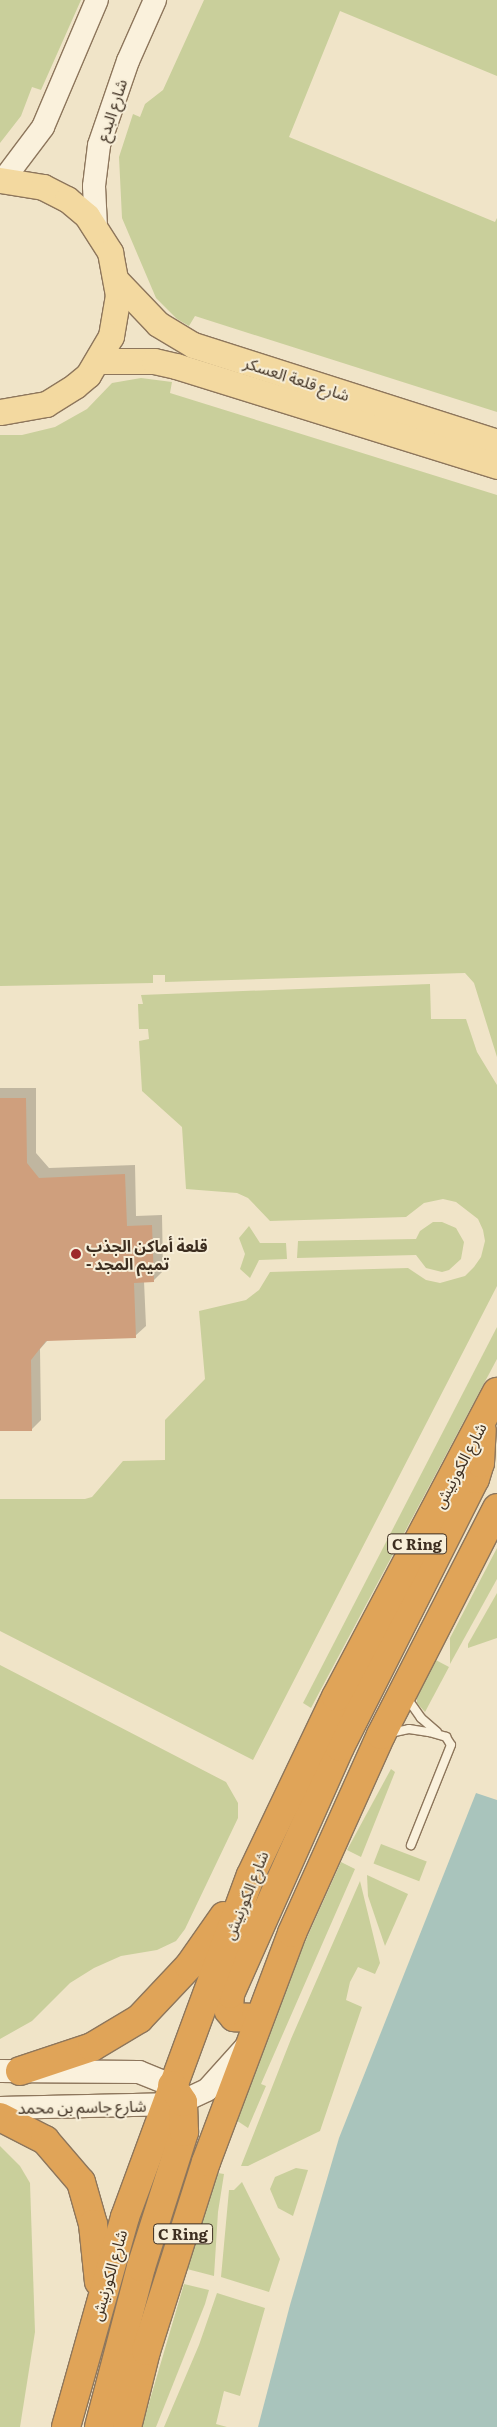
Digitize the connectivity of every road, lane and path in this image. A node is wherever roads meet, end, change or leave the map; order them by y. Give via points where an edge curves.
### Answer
1 (97, 0) edge
2 (155, 0) edge
3 (2, 180) edge
4 (96, 227) junction
5 (117, 280) junction
6 (98, 361) junction
7 (0, 412) edge
8 (497, 442) edge
9 (497, 466) edge
10 (497, 1392) edge
11 (483, 1418) junction
12 (497, 1508) edge
13 (403, 1689) junction
14 (438, 1734) junction
15 (381, 1735) junction
16 (411, 1845) dead end
17 (251, 1876) junction
18 (253, 2031) junction
19 (10, 2071) edge
20 (173, 2097) junction
21 (0, 2108) edge
22 (0, 2117) edge
23 (99, 2304) junction
24 (66, 2427) edge
25 (99, 2427) edge
26 (127, 2427) edge

1 - 3 main road via 43,127
2 - 4 main road, شارع البدع via 128,60 99,145 94,186
3 - 4 main road via 30,183 55,192 77,207
4 - 5 main road via 110,252
5 - 6 main road via 115,322
5 - 8 main road, شارع قلعة العسكر via 158,324 193,345
6 - 7 main road via 76,386 61,396 30,409
6 - 9 main road, شارع قلعة العسكر via 154,361 176,366
10 - 11 highway, شارع الكورنيش / C Ring
11 - 17 highway, شارع الكورنيش / C Ring via 336,1697
11 - 18 highway via 480,1463 475,1479 340,1747 230,1994 229,2011
12 - 13 highway, C Ring
13 - 14 lane via 417,1713
13 - 15 highway, C Ring
14 - 15 lane via 409,1729
14 - 16 lane via 450,1741 450,1749
15 - 18 highway, C Ring via 292,1933
17 - 19 highway via 195,1959 139,2018 92,2048
17 - 20 highway, شارع الكورنيش / C Ring
18 - 20 main road via 207,2090
18 - 26 highway, C Ring via 146,2352
19 - 20 main road, شارع جاسم بن محمد via 139,2072
20 - 21 main road, شارع جاسم بن محمد
20 - 23 highway, شارع الكورنيش / C Ring via 125,2217
20 - 25 highway via 185,2126 179,2153 141,2267
22 - 23 highway via 45,2140 81,2182 98,2252
23 - 24 highway, شارع الكورنيش / C Ring

